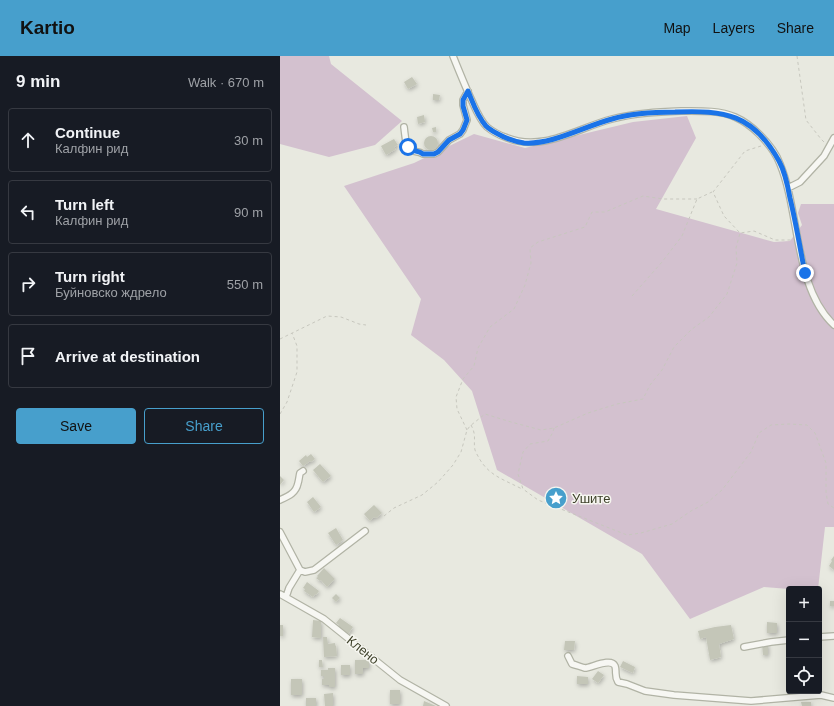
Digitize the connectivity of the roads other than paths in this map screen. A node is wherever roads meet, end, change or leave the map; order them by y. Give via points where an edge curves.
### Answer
1 (453, 56) edge
2 (468, 91) junction
3 (404, 128) dead end
4 (834, 138) edge
5 (788, 188) junction
6 (834, 324) edge
7 (303, 471) dead end
8 (280, 500) edge
9 (365, 531) dead end
10 (280, 532) edge
11 (300, 570) junction
12 (280, 594) edge
13 (286, 598) junction
14 (834, 636) edge
15 (822, 637) edge
16 (786, 640) edge
17 (744, 647) dead end
18 (568, 656) dead end
19 (834, 698) edge
20 (751, 704) edge
21 (446, 706) edge

1 - 2 street
2 - 3 street via 463,100 467,120 463,130 438,152 423,154 410,150
2 - 5 street via 477,112 487,126 506,138 524,143 546,141 630,115 698,111 734,116 752,127 768,143 780,162
4 - 5 street via 824,156 800,182
5 - 6 street via 805,273 814,297 826,317
7 - 8 street via 295,490
9 - 11 street via 314,570
10 - 11 street
11 - 13 street
12 - 13 street, Клено
13 - 21 street, Клено via 324,619 400,680
14 - 15 street
16 - 17 street
18 - 20 street via 572,664 585,668 607,662 613,664 618,682 645,691
19 - 20 street via 821,695

